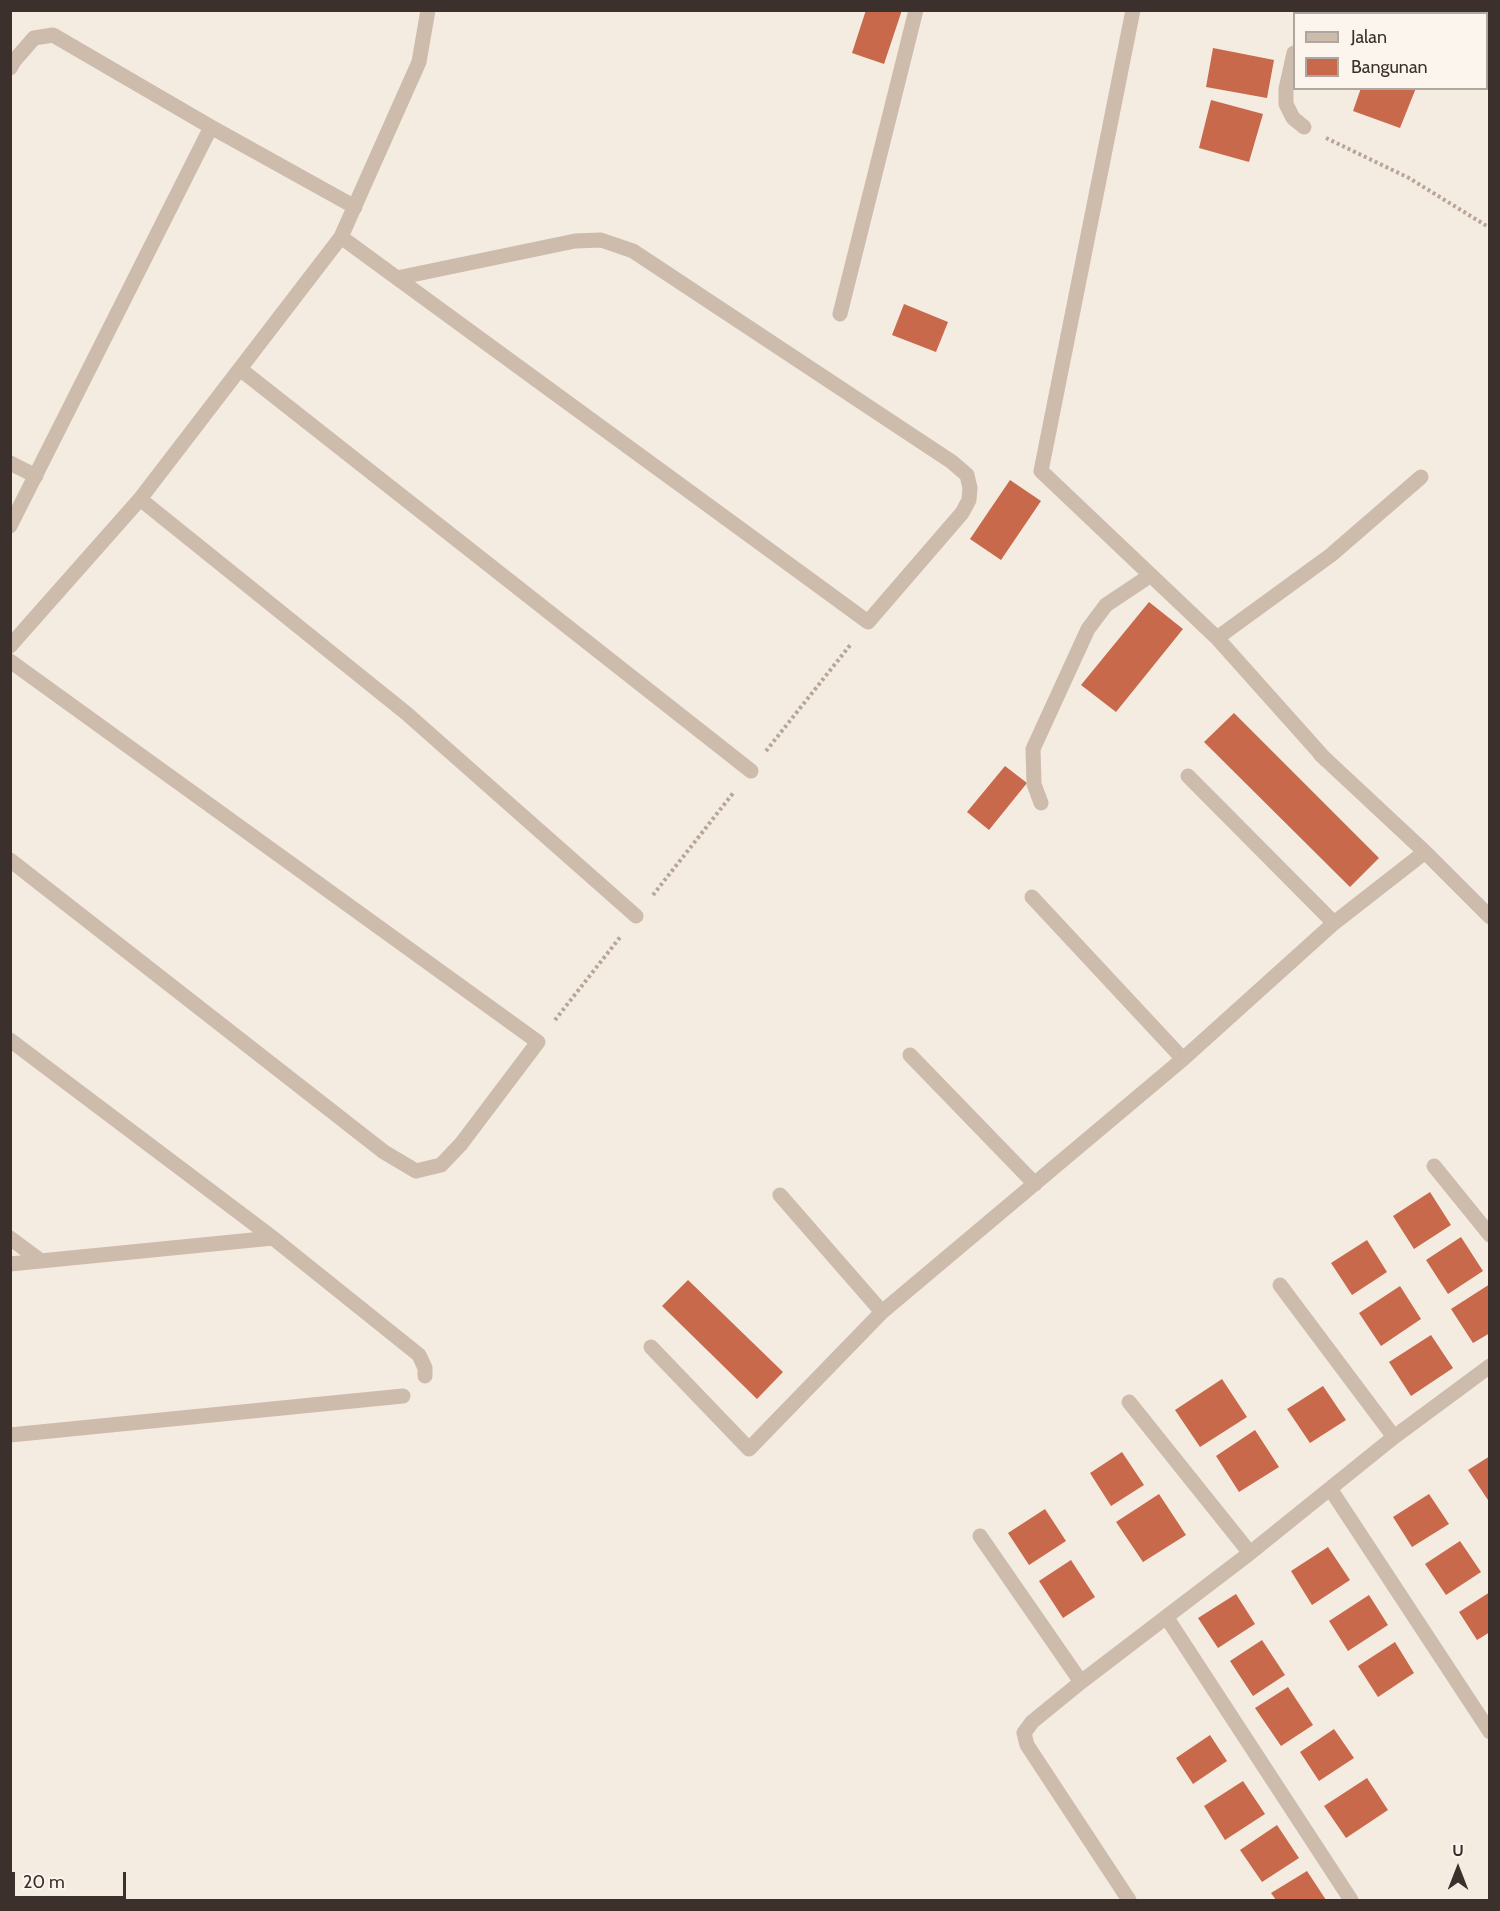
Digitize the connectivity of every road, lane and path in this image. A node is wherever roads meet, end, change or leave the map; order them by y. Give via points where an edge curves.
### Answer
1 (428, 10) edge
2 (916, 10) edge
3 (1133, 10) edge
4 (1293, 58) edge
5 (10, 68) edge
6 (211, 127) junction
7 (1304, 127) joint
8 (355, 207) junction
9 (1490, 228) edge
10 (341, 237) junction
11 (397, 278) junction
12 (840, 314) dead end
13 (240, 369) junction
14 (10, 463) edge
15 (36, 476) junction
16 (1421, 477) dead end
17 (140, 499) junction
18 (10, 526) edge
19 (1151, 575) junction
20 (868, 622) junction
21 (1217, 638) junction
22 (10, 646) edge
23 (10, 661) edge
24 (1311, 746) dead end
25 (1326, 760) junction
26 (751, 771) junction
27 (1188, 776) dead end
28 (1041, 803) dead end
29 (1425, 852) junction
30 (10, 860) edge
31 (1032, 897) dead end
32 (636, 916) junction
33 (1490, 917) edge
34 (1334, 923) junction
35 (10, 1040) edge
36 (538, 1042) junction
37 (910, 1054) dead end
38 (1183, 1059) junction
39 (1434, 1166) dead end
40 (1035, 1184) junction
41 (780, 1195) dead end
42 (1490, 1235) edge
43 (10, 1238) edge
44 (273, 1238) junction
45 (41, 1261) junction
46 (10, 1264) edge
47 (1280, 1285) dead end
48 (882, 1312) junction
49 (651, 1347) dead end
50 (1489, 1366) edge
51 (425, 1376) dead end
52 (403, 1396) dead end
53 (1129, 1402) dead end
54 (10, 1435) edge
55 (1394, 1437) junction
56 (1331, 1490) junction
57 (980, 1536) dead end
58 (1250, 1553) junction
59 (1167, 1618) junction
60 (1081, 1682) junction
61 (1490, 1732) edge
62 (1129, 1900) edge
63 (1352, 1900) edge

1 - 8 street via 419,62
2 - 12 street
3 - 19 street via 1041,471
4 - 7 street via 1286,104 1293,118
5 - 6 street via 34,38 53,35
6 - 8 street
6 - 15 street
7 - 9 path via 1409,178
8 - 10 street
10 - 11 street
10 - 13 street
11 - 20 street
11 - 20 street via 575,241 601,240 633,252 952,462 967,476 969,500
13 - 17 street
13 - 26 street
14 - 15 street
15 - 18 street
16 - 21 street via 1331,555
17 - 22 street
17 - 32 street via 406,713
19 - 21 street
19 - 28 street via 1106,605 1088,629 1033,749 1035,784
20 - 26 path
21 - 25 street
23 - 36 street
24 - 25 street
25 - 29 street
26 - 32 path
27 - 34 street
29 - 33 street
29 - 34 street
30 - 36 street via 384,1152 416,1171 441,1165
31 - 38 street
32 - 36 path
34 - 38 street
35 - 44 street
37 - 40 street
38 - 40 street
39 - 42 street
40 - 48 street
41 - 48 street
43 - 45 street
44 - 45 street
44 - 51 street via 419,1355
45 - 46 street
47 - 55 street
48 - 49 street via 749,1449
50 - 55 street
52 - 54 street
53 - 58 street
55 - 56 street
56 - 58 street
56 - 61 street
57 - 60 street
58 - 59 street
59 - 60 street
59 - 63 street
60 - 62 street via 1032,1722 1024,1738

